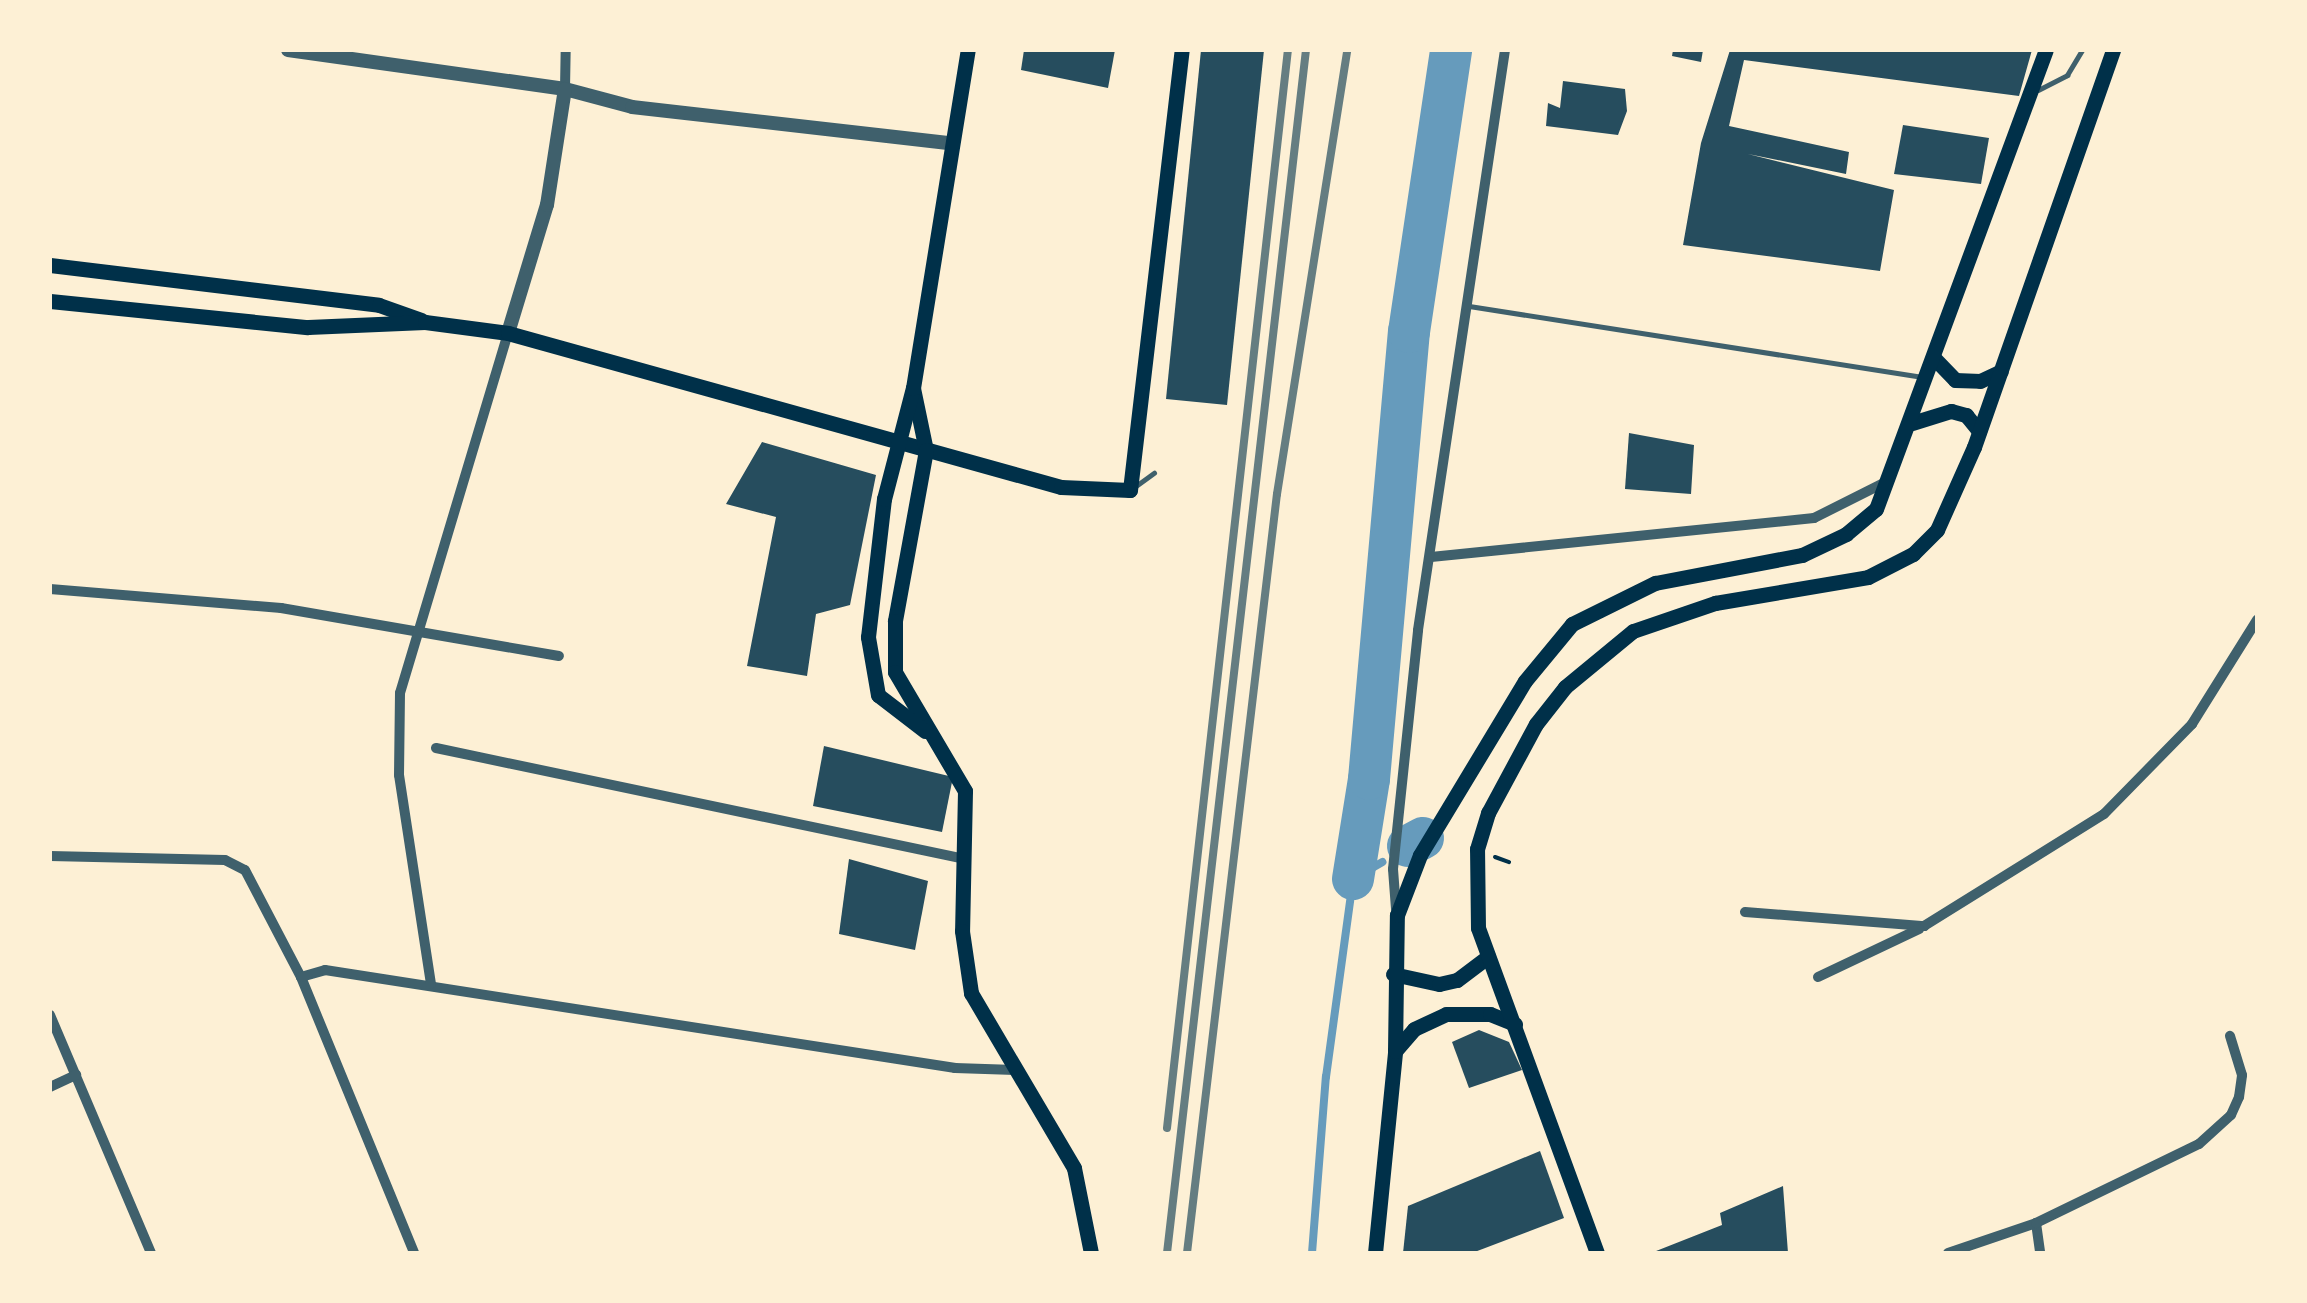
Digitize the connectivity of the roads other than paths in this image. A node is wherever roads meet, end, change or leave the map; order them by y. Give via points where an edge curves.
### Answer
1 (288, 50) edge
2 (566, 50) edge
3 (968, 50) edge
4 (1182, 50) edge
5 (1506, 50) edge
6 (2046, 50) edge
7 (2082, 50) edge
8 (2113, 50) edge
9 (565, 88) junction
10 (2030, 93) junction
11 (948, 143) junction
12 (50, 265) edge
13 (50, 301) edge
14 (1467, 305) junction
15 (425, 322) junction
16 (508, 332) junction
17 (1933, 357) junction
18 (2002, 371) junction
19 (1925, 378) junction
20 (913, 388) junction
21 (1912, 422) junction
22 (1979, 431) junction
23 (896, 441) junction
24 (926, 450) junction
25 (1154, 473) dead end
26 (1892, 478) junction
27 (1130, 490) junction
28 (1432, 557) junction
29 (50, 589) edge
30 (2257, 620) edge
31 (416, 627) junction
32 (558, 656) dead end
33 (927, 732) junction
34 (436, 748) dead end
35 (50, 856) edge
36 (965, 859) junction
37 (1745, 912) dead end
38 (1397, 915) junction
39 (1924, 926) junction
40 (1488, 957) junction
41 (1393, 974) junction
42 (301, 977) junction
43 (1818, 977) dead end
44 (431, 984) junction
45 (50, 1015) edge
46 (1516, 1024) junction
47 (2230, 1036) dead end
48 (1395, 1051) junction
49 (2257, 1069) edge
50 (1015, 1070) junction
51 (76, 1075) junction
52 (2242, 1075) junction
53 (50, 1088) edge
54 (2036, 1222) junction
55 (152, 1253) edge
56 (414, 1253) edge
57 (1091, 1253) edge
58 (1375, 1253) edge
59 (1597, 1253) edge
60 (1948, 1253) edge
61 (2040, 1253) edge

1 - 9 street
2 - 9 street
3 - 11 main road
4 - 27 main road
5 - 14 street
6 - 10 main road
7 - 10 lane via 2066,75
8 - 18 main road
9 - 11 street via 632,108
9 - 16 street via 547,206
10 - 17 main road
11 - 20 main road
12 - 15 main road via 361,302
13 - 15 main road via 308,327
14 - 19 lane
14 - 28 street
15 - 16 main road
16 - 23 main road
16 - 31 street
17 - 18 main road via 1955,380 1980,381
17 - 19 main road
18 - 22 main road
19 - 21 main road
20 - 23 main road
20 - 24 main road
21 - 22 main road via 1951,412 1966,416
21 - 26 main road
22 - 40 main road via 1944,516 1914,554 1846,583 1668,616 1602,651 1536,724 1488,813 1477,850 1478,928
23 - 24 main road
23 - 33 main road via 874,566 870,672 891,710
24 - 27 main road via 1061,487
24 - 33 main road via 892,652 900,687
25 - 27 lane
26 - 28 street via 1814,518
26 - 38 main road via 1865,519 1813,550 1654,583 1572,624 1525,681 1429,839
28 - 38 street via 1399,814
29 - 31 street
30 - 39 street via 2192,724 2104,814
31 - 32 street
31 - 44 street via 400,694 400,775
33 - 36 main road via 958,770 965,790
34 - 36 street
35 - 42 street via 236,864 256,883
36 - 50 main road via 963,963 970,993
37 - 39 street
38 - 41 main road
39 - 43 street
40 - 41 main road via 1457,980 1439,984
40 - 46 main road
41 - 48 main road
42 - 44 street via 325,970
42 - 56 street
44 - 50 street via 955,1068
45 - 51 street
46 - 48 main road via 1462,1010 1426,1022
46 - 59 main road
47 - 52 street
48 - 58 main road
49 - 52 street
50 - 57 main road via 1074,1168
51 - 53 street
51 - 55 street
52 - 54 street via 2231,1115 2200,1144
54 - 60 street
54 - 61 street

